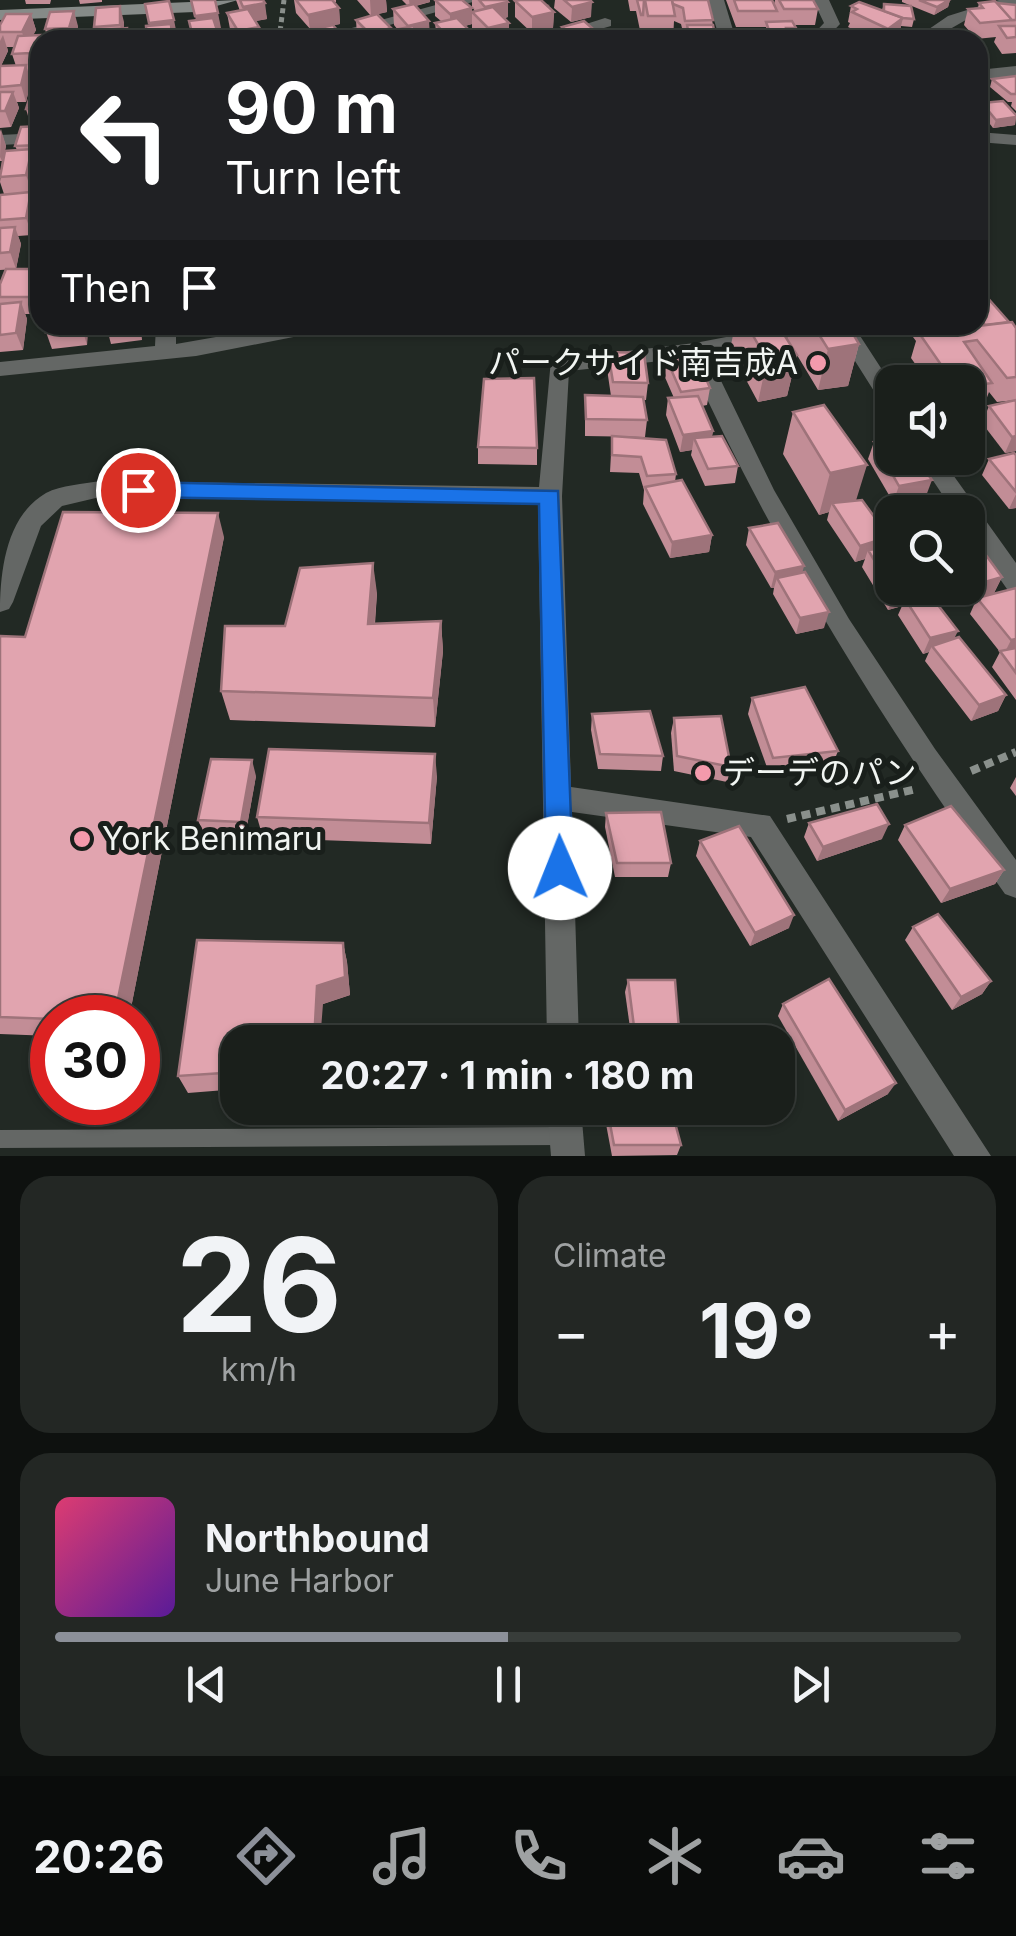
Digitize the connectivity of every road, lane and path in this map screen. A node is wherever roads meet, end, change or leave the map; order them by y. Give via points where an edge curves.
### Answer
1 (230, 0) edge
2 (284, 0) edge
3 (472, 0) edge
4 (600, 0) edge
5 (716, 0) edge
6 (821, 0) edge
7 (1016, 2) edge
8 (0, 15) edge
9 (280, 30) edge
10 (355, 30) edge
11 (606, 30) edge
12 (725, 30) edge
13 (826, 30) edge
14 (937, 30) edge
15 (1016, 71) edge
16 (988, 74) edge
17 (30, 77) edge
18 (0, 78) edge
19 (30, 138) edge
20 (988, 138) edge
21 (0, 140) edge
22 (1016, 140) edge
23 (30, 206) edge
24 (0, 207) edge
25 (166, 335) edge
26 (264, 335) edge
27 (772, 335) edge
28 (850, 335) edge
29 (695, 350) junction
30 (165, 353) junction
31 (0, 369) edge
32 (875, 375) edge
33 (550, 496) junction
34 (985, 540) edge
35 (1016, 582) edge
36 (0, 602) edge
37 (1016, 752) edge
38 (941, 783) junction
39 (558, 798) junction
40 (760, 825) junction
41 (1016, 884) edge
42 (563, 1025) edge
43 (565, 1133) edge
44 (0, 1140) edge
45 (974, 1156) edge

1 - 8 street
2 - 9 path
3 - 10 street
4 - 11 street
5 - 12 street
6 - 13 street via 832,24
7 - 14 street
15 - 16 street
17 - 18 street
19 - 21 street
20 - 22 street
23 - 24 street
25 - 30 street
26 - 30 street
27 - 29 street
28 - 32 street
29 - 33 street via 559,365
29 - 38 street via 734,439
30 - 31 street
33 - 36 street via 100,489 55,499 31,521
33 - 39 street
34 - 35 street
37 - 38 path
38 - 40 path
38 - 41 street
39 - 40 street
39 - 42 street
40 - 45 street
43 - 44 lane

